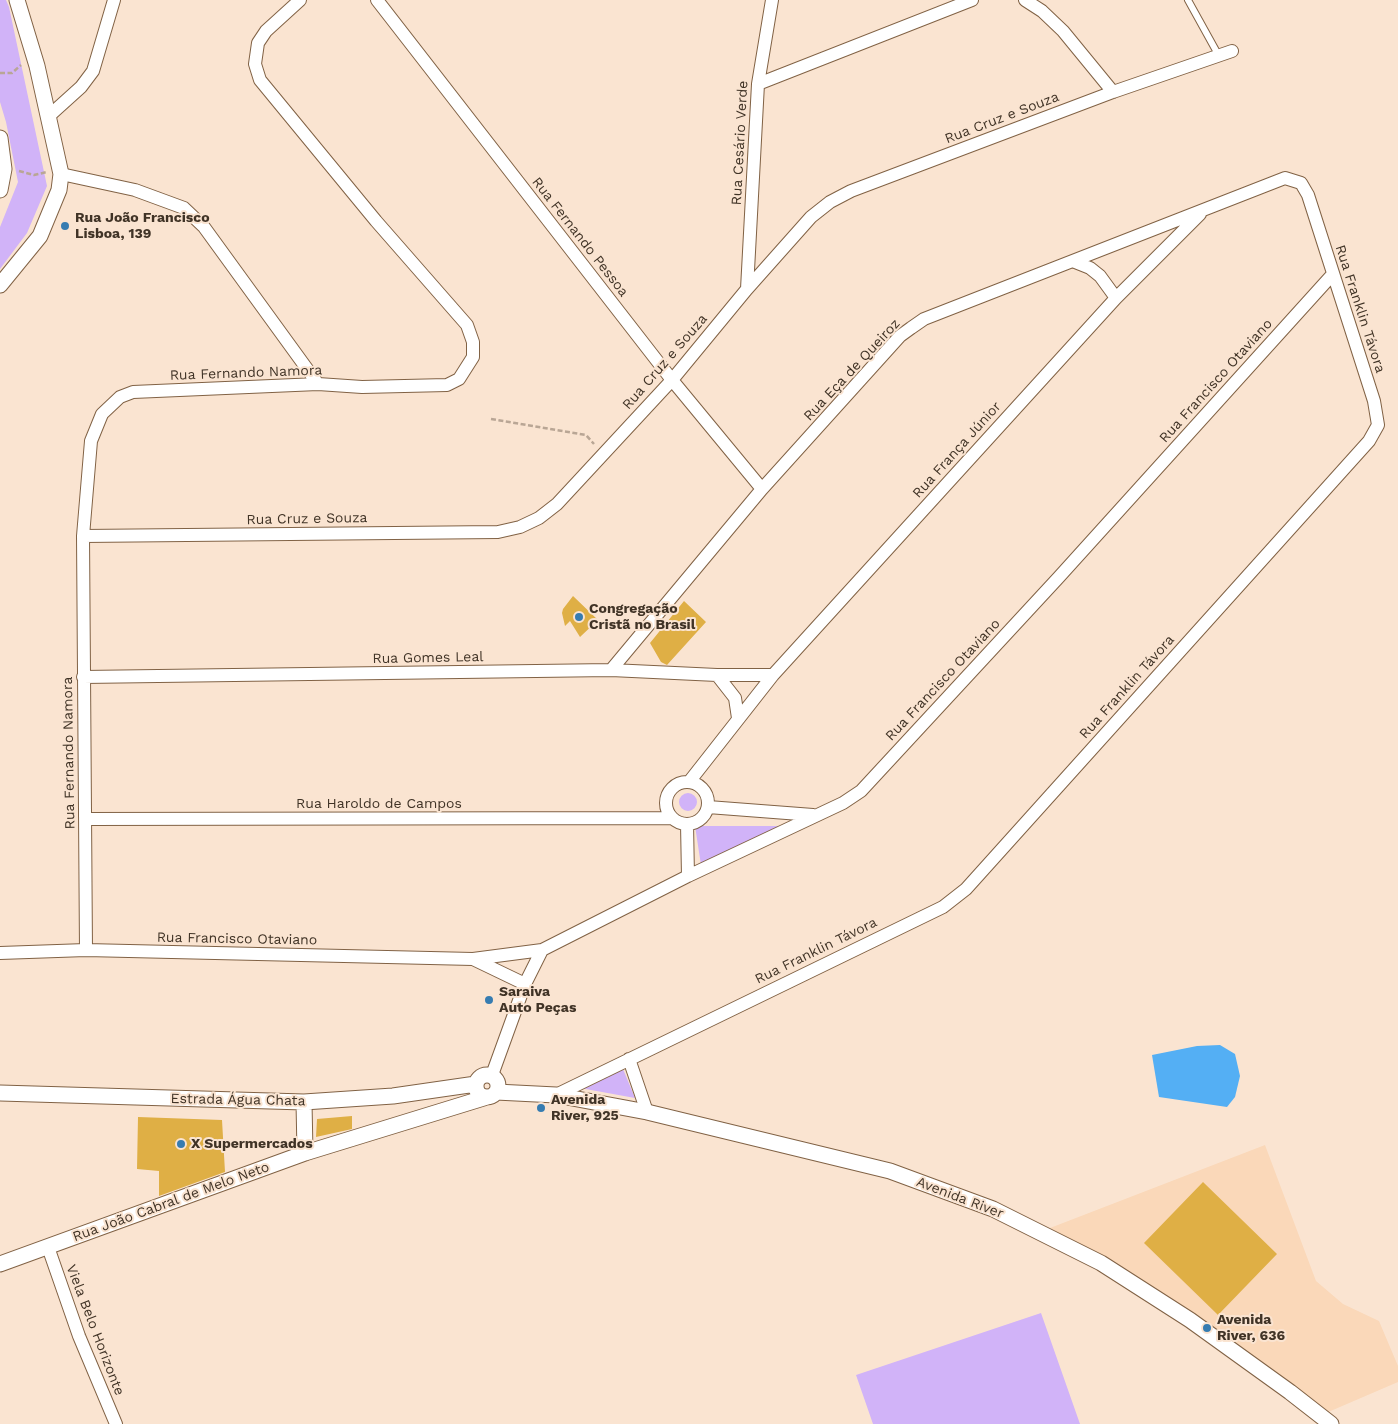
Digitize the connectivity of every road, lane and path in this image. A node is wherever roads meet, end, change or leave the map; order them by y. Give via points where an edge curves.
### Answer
1 (17, 0) edge
2 (114, 0) edge
3 (300, 0) edge
4 (377, 0) edge
5 (772, 0) edge
6 (972, 0) edge
7 (1025, 0) edge
8 (1188, 0) edge
9 (1232, 51) dead end
10 (1219, 56) junction
11 (38, 66) junction
12 (0, 73) edge
13 (758, 84) junction
14 (1113, 92) junction
15 (50, 115) junction
16 (0, 138) edge
17 (4, 169) junction
18 (61, 174) junction
19 (1285, 178) joint
20 (0, 190) edge
21 (1205, 208) junction
22 (1075, 262) junction
23 (1333, 274) junction
24 (0, 285) edge
25 (747, 289) junction
26 (1116, 298) junction
27 (672, 380) junction
28 (318, 384) junction
29 (491, 419) dead end
30 (602, 455) junction
31 (762, 490) junction
32 (83, 536) junction
33 (611, 670) junction
34 (773, 675) junction
35 (717, 676) junction
36 (84, 678) junction
37 (738, 718) junction
38 (689, 782) junction
39 (708, 807) junction
40 (813, 815) junction
41 (672, 818) junction
42 (85, 819) junction
43 (687, 824) junction
44 (688, 876) junction
45 (86, 950) junction
46 (542, 950) junction
47 (0, 953) edge
48 (473, 959) junction
49 (525, 984) junction
50 (629, 1058) junction
51 (493, 1086) junction
52 (0, 1093) edge
53 (556, 1095) junction
54 (304, 1102) junction
55 (647, 1112) junction
56 (305, 1153) junction
57 (48, 1247) junction
58 (0, 1264) edge
59 (116, 1424) edge
60 (1331, 1424) edge

1 - 11 street
2 - 15 street via 93,71
3 - 28 street, Rua Fernando Namora via 266,31 258,43 255,64 260,80 467,325 473,342 473,357 466,370 459,379 447,384 362,387
4 - 27 street, Rua Fernando Pessoa
5 - 13 street, Rua Cesário Verde
6 - 13 street
7 - 14 street via 1063,31
8 - 10 lane
9 - 10 street, Rua Cruz e Souza
10 - 14 street, Rua Cruz e Souza
11 - 12 path via 22,65 12,73
11 - 15 street
13 - 25 street, Rua Cesário Verde
14 - 25 street, Rua Cruz e Souza via 851,191 830,202 811,217
15 - 18 street
16 - 17 street
17 - 18 path via 34,175 45,172
17 - 20 street
18 - 24 street via 60,190 40,236
18 - 28 street via 135,190 184,208 204,227
19 - 21 street, Rua Eça de Queiroz
19 - 23 street, Rua Franklin Távora via 1301,183 1308,195
21 - 22 street, Rua Eça de Queiroz
21 - 26 street, Rua França Júnior
22 - 26 street via 1100,276
22 - 31 street, Rua Eça de Queiroz via 924,319 900,336
23 - 40 street, Rua Francisco Otaviano via 861,791 843,803
23 - 50 street, Rua Franklin Távora via 1377,414 1378,425 1369,441 966,888 943,906
25 - 27 street, Rua Cruz e Souza
26 - 34 street, Rua França Júnior
27 - 30 street, Rua Cruz e Souza
27 - 31 street, Rua Fernando Pessoa
28 - 32 street, Rua Fernando Namora via 133,392 120,396 102,414 91,441
29 - 30 path via 586,435
30 - 32 street, Rua Cruz e Souza via 557,504 539,518 498,532
31 - 33 street, Rua Eça de Queiroz
32 - 36 street, Rua Fernando Namora
33 - 35 street, Rua Gomes Leal
33 - 36 street, Rua Gomes Leal
34 - 35 street, Rua Gomes Leal
34 - 37 street, Rua França Júnior
35 - 37 street via 735,698
36 - 42 street, Rua Fernando Namora
37 - 38 street, Rua França Júnior
38 - 39 street via 703,788
38 - 41 street via 675,785 670,790 666,804
39 - 40 street
39 - 43 street via 702,819
40 - 44 street, Rua Francisco Otaviano
41 - 42 street, Rua Haroldo de Campos
41 - 43 street
42 - 45 street, Rua Fernando Namora
43 - 44 street
44 - 46 street, Rua Francisco Otaviano
45 - 47 street, Rua Francisco Otaviano
45 - 48 street, Rua Francisco Otaviano
46 - 48 street, Rua Francisco Otaviano
46 - 49 street
48 - 49 street, Rua Francisco Otaviano
49 - 51 street
50 - 53 street, Rua Franklin Távora
50 - 55 street
51 - 53 street, Avenida River
51 - 54 street, Estrada Água Chata via 480,1094 476,1084 393,1096
51 - 56 street, Rua João Cabral de Melo Neto
52 - 54 street, Estrada Água Chata
53 - 55 street, Avenida River
54 - 56 street
55 - 60 street, Avenida River via 890,1171 993,1209 1101,1263 1190,1320
56 - 57 street, Rua João Cabral de Melo Neto
57 - 58 street, Rua João Cabral de Melo Neto
57 - 59 street, Viela Belo Horizonte via 79,1336

